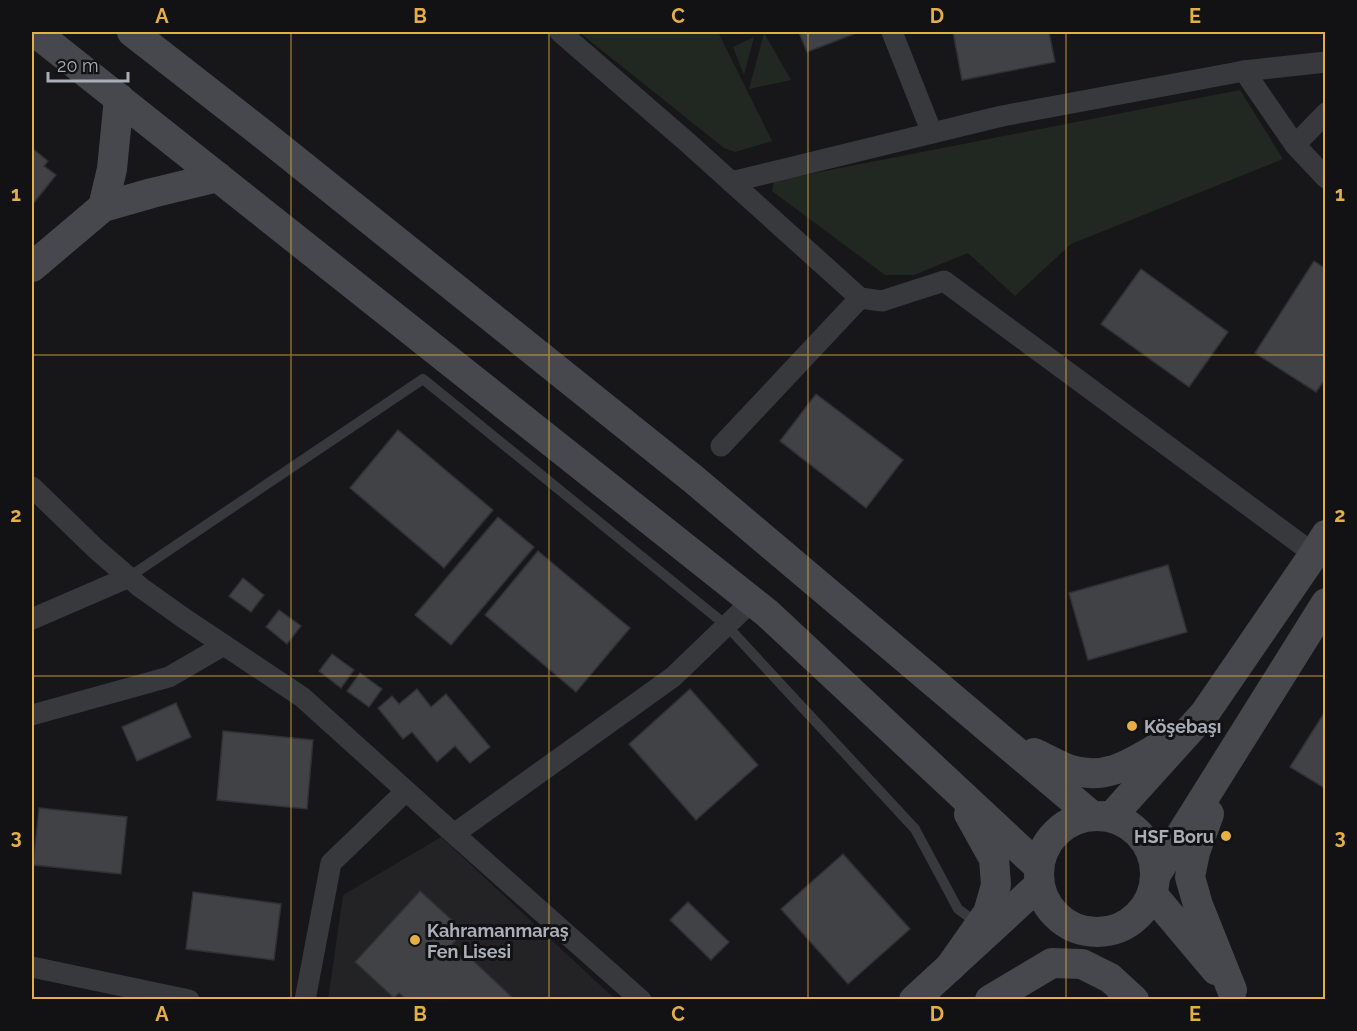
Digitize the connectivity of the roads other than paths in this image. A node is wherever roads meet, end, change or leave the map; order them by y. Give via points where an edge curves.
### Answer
1 (35, 32) edge
2 (132, 32) edge
3 (560, 32) edge
4 (892, 32) edge
5 (1326, 62) edge
6 (1244, 71) junction
7 (119, 98) junction
8 (1326, 113) edge
9 (932, 133) junction
10 (1295, 145) junction
11 (218, 177) junction
12 (1326, 178) edge
13 (731, 182) junction
14 (103, 207) junction
15 (32, 267) edge
16 (860, 298) junction
17 (721, 446) dead end
18 (32, 487) edge
19 (1320, 545) edge
20 (129, 577) junction
21 (752, 602) junction
22 (1326, 603) edge
23 (32, 619) edge
24 (727, 626) junction
25 (224, 645) junction
26 (32, 715) edge
27 (1192, 727) junction
28 (994, 733) junction
29 (1231, 756) junction
30 (954, 788) junction
31 (406, 790) junction
32 (1101, 816) junction
33 (454, 834) junction
34 (1039, 876) junction
35 (1153, 885) junction
36 (979, 925) junction
37 (1083, 929) junction
38 (32, 967) edge
39 (950, 967) junction
40 (1237, 994) edge
41 (189, 999) edge
42 (305, 999) edge
43 (641, 999) edge
44 (914, 999) edge
45 (989, 999) edge
46 (1134, 999) edge
47 (1146, 999) edge

1 - 7 main road
2 - 28 main road via 692,478
3 - 13 street
4 - 9 street
5 - 6 street
6 - 9 street via 1002,116
6 - 10 street
7 - 11 main road
7 - 14 main road via 112,169
8 - 10 street
9 - 13 street
10 - 12 street
11 - 14 main road
11 - 21 main road
13 - 16 street
14 - 15 main road
16 - 17 street
16 - 19 street via 882,301 944,281
18 - 20 street
19 - 27 main road
20 - 23 street
20 - 24 lane via 423,380
20 - 25 street
21 - 24 street
21 - 30 main road
22 - 29 main road
24 - 33 street via 673,677
24 - 36 lane via 915,829 958,909
25 - 26 street via 169,677
25 - 31 street via 302,697
27 - 28 main road via 1120,769 1095,775 1069,770
27 - 32 main road
28 - 32 main road
29 - 35 main road
29 - 40 main road via 1195,852 1190,877 1198,905
30 - 34 main road
30 - 36 main road via 994,859 996,885 988,913
31 - 33 street
31 - 42 street via 331,863
32 - 34 main road via 1072,820 1056,832 1044,848
32 - 35 main road via 1129,825 1144,839 1153,856
33 - 43 street
34 - 37 main road via 1046,903 1058,917
34 - 39 main road
35 - 37 main road via 1142,910 1128,923 1111,930
35 - 40 main road
36 - 39 main road
37 - 45 main road
37 - 47 main road
38 - 41 street
39 - 44 main road
45 - 46 main road via 1052,963 1082,964 1110,978

